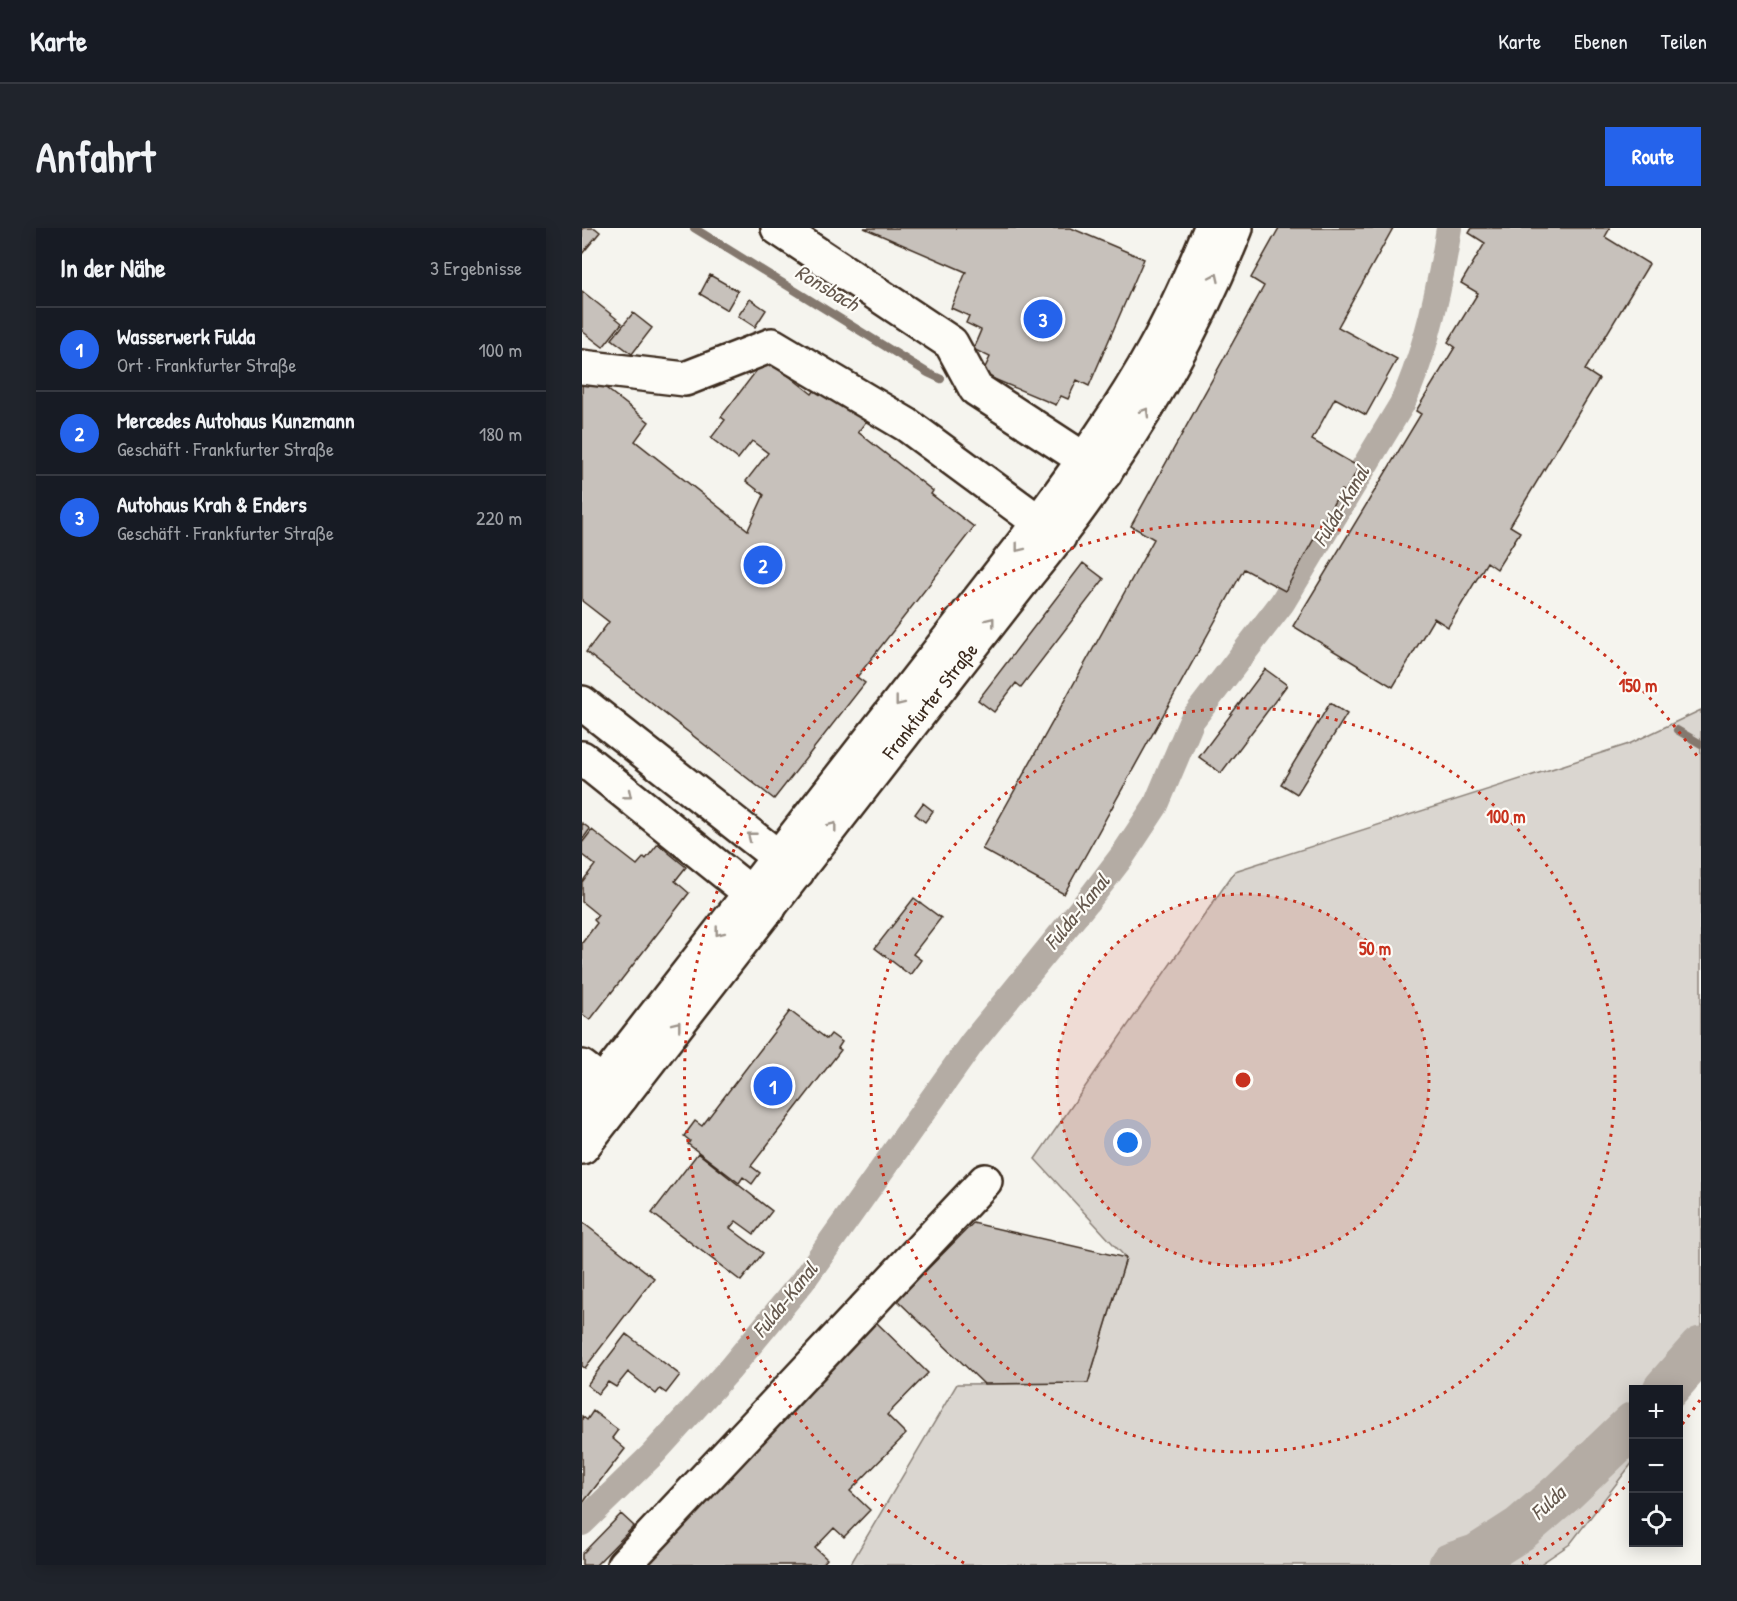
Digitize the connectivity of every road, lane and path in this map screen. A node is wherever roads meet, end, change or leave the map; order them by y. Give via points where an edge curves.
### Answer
1 (778, 228) edge
2 (1210, 228) edge
3 (1236, 228) edge
4 (582, 367) edge
5 (1095, 466) junction
6 (1048, 530) junction
7 (582, 703) edge
8 (582, 758) edge
9 (787, 865) junction
10 (759, 900) junction
11 (602, 1082) edge
12 (585, 1129) edge
13 (985, 1181) dead end
14 (624, 1565) edge

1 - 5 main road via 951,343 976,389
2 - 5 main road, Frankfurter Straße via 1197,263 1124,400
5 -> 3 main road, Frankfurter Straße via 1129,439 1176,359
4 - 6 main road via 685,379 772,345 907,426
5 - 6 main road, Frankfurter Straße
6 - 9 main road, Frankfurter Straße via 1027,575
9 -> 7 main road
8 -> 10 main road
9 - 10 main road, Frankfurter Straße
10 - 11 main road, Frankfurter Straße
11 - 12 main road, Frankfurter Straße
13 - 14 main road

